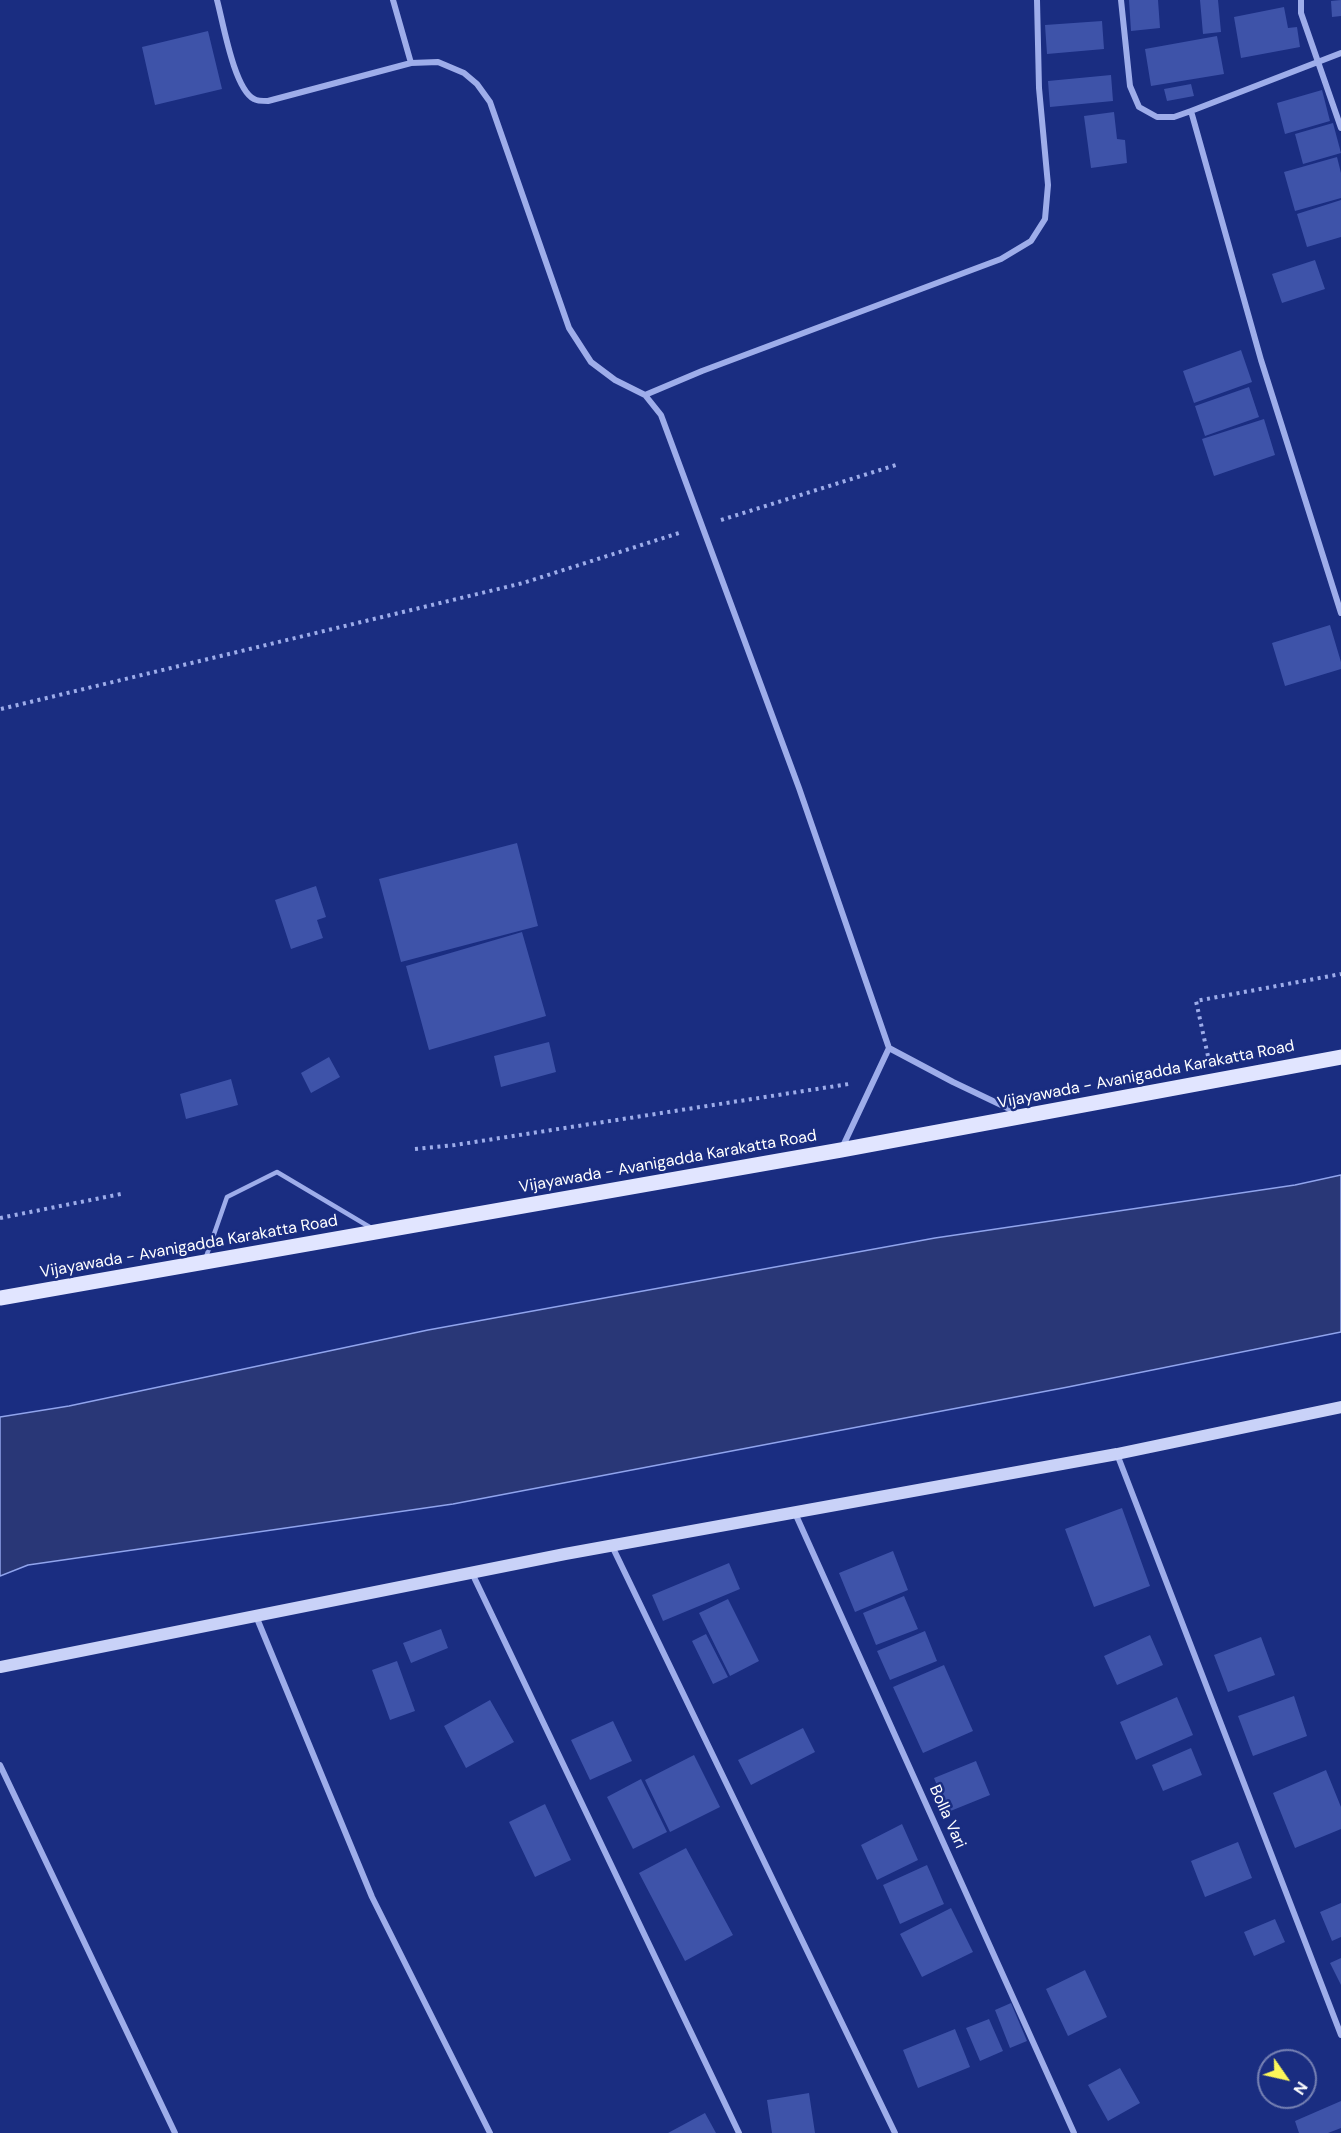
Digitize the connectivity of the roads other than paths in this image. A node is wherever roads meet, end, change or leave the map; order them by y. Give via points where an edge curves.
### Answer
1 (217, 0) edge
2 (393, 0) edge
3 (1037, 0) edge
4 (1121, 0) edge
5 (1301, 0) edge
6 (1341, 53) edge
7 (1319, 62) junction
8 (411, 63) junction
9 (1191, 111) junction
10 (1341, 128) edge
11 (645, 395) junction
12 (1341, 613) edge
13 (889, 1048) junction
14 (1341, 1057) edge
15 (1024, 1116) junction
16 (841, 1150) junction
17 (378, 1232) junction
18 (205, 1262) junction
19 (0, 1298) edge
20 (1341, 1407) edge
21 (1117, 1454) junction
22 (795, 1513) junction
23 (612, 1546) junction
24 (471, 1573) junction
25 (256, 1616) junction
26 (0, 1667) edge
27 (0, 1765) edge
28 (1341, 2035) edge
29 (175, 2133) edge
30 (490, 2133) edge
31 (739, 2133) edge
32 (895, 2133) edge
33 (1074, 2133) edge

1 - 8 street via 235,72 242,88 254,99 268,101
2 - 8 street
3 - 11 street via 1039,88 1048,185 1045,219 1031,242 1001,259
4 - 9 street via 1130,86 1139,107 1157,117
5 - 7 street via 1301,13
6 - 7 street
7 - 9 street
7 - 10 street
8 - 11 street via 438,62 464,73 490,102 569,328 591,362
9 - 12 street via 1261,360
11 - 13 street via 661,415 799,788
13 - 15 street
13 - 16 street
14 - 15 main road, Vijayawada - Avanigadda Karakatta Road
15 - 16 main road, Vijayawada - Avanigadda Karakatta Road
16 - 17 main road, Vijayawada - Avanigadda Karakatta Road
17 - 18 main road, Vijayawada - Avanigadda Karakatta Road
17 - 18 lane via 277,1172 227,1197
18 - 19 main road, Vijayawada - Avanigadda Karakatta Road
20 - 21 street
21 - 22 street
21 - 28 street
22 - 23 street
22 - 33 street, Bolla Vari
23 - 24 street
23 - 32 street
24 - 25 street
24 - 31 street
25 - 26 street
25 - 30 street via 372,1897
27 - 29 street

